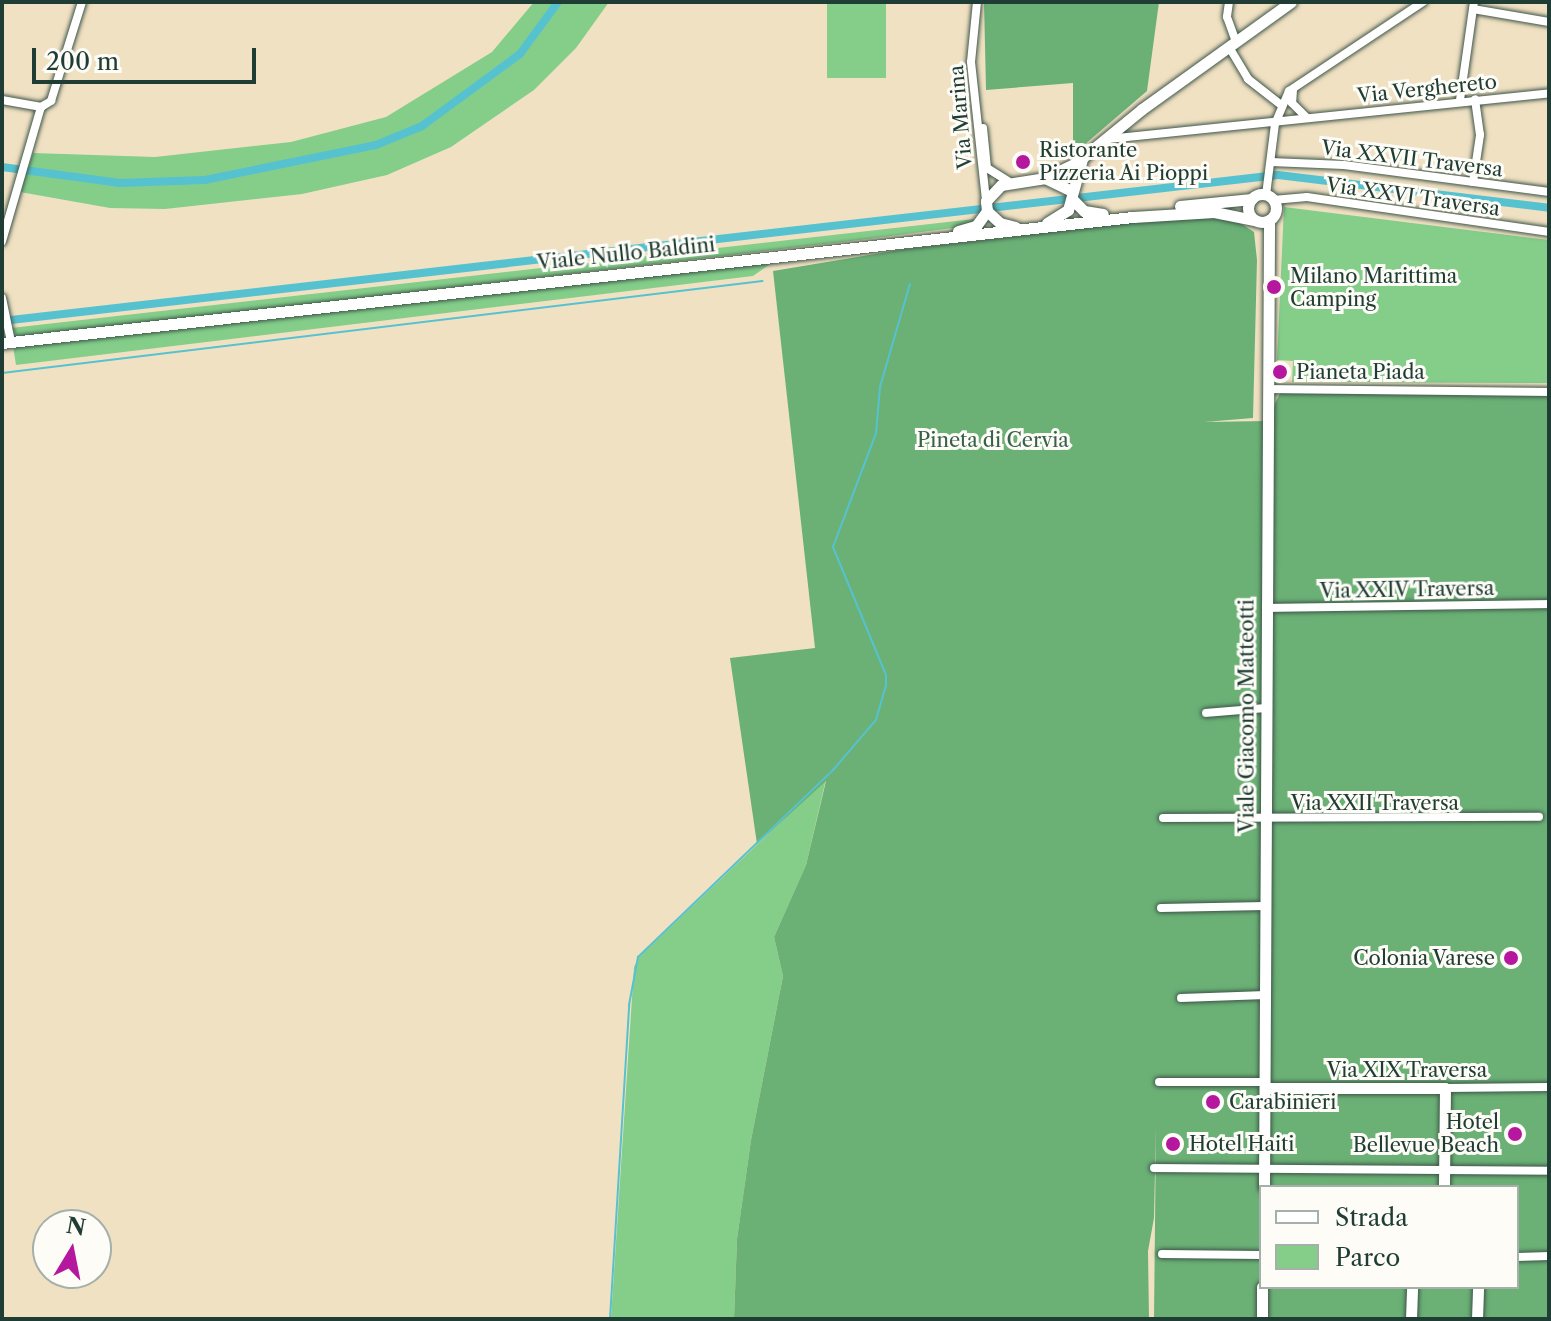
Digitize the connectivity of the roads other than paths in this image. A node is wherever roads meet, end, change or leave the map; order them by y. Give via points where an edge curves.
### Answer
1 (82, 2) edge
2 (977, 2) edge
3 (1229, 2) edge
4 (1291, 2) edge
5 (1423, 2) edge
6 (1473, 5) edge
7 (1549, 22) edge
8 (973, 30) junction
9 (1232, 45) junction
10 (1294, 85) junction
11 (1549, 93) edge
12 (1475, 99) junction
13 (2, 100) edge
14 (1460, 100) junction
15 (1281, 105) junction
16 (41, 107) junction
17 (1142, 109) junction
18 (1308, 118) junction
19 (1275, 124) junction
20 (1153, 133) junction
21 (1102, 140) junction
22 (1082, 159) junction
23 (1271, 164) junction
24 (1045, 178) junction
25 (1012, 182) junction
26 (1473, 182) junction
27 (1549, 192) edge
28 (1270, 193) junction
29 (1072, 195) junction
30 (1252, 199) junction
31 (986, 206) junction
32 (1262, 221) junction
33 (1033, 229) junction
34 (1549, 232) edge
35 (2, 241) edge
36 (854, 246) junction
37 (2, 298) edge
38 (8, 339) edge
39 (1268, 389) junction
40 (1549, 392) edge
41 (1549, 604) edge
42 (1266, 608) junction
43 (1265, 708) junction
44 (1206, 713) dead end
45 (1539, 817) dead end
46 (1163, 818) dead end
47 (1264, 820) junction
48 (1265, 906) junction
49 (1161, 908) dead end
50 (1266, 995) junction
51 (1181, 998) dead end
52 (1159, 1082) dead end
53 (1265, 1085) junction
54 (1549, 1087) edge
55 (1445, 1088) junction
56 (1154, 1168) dead end
57 (1265, 1169) junction
58 (1444, 1171) junction
59 (1549, 1171) edge
60 (1264, 1185) edge
61 (1444, 1185) edge
62 (1162, 1254) dead end
63 (1259, 1255) edge
64 (1549, 1256) edge
65 (1519, 1257) edge
66 (1262, 1289) edge
67 (1412, 1289) edge
68 (1478, 1289) edge
69 (1262, 1319) edge
70 (1411, 1319) edge
71 (1477, 1319) edge

1 - 16 street via 51,101
2 - 8 street, Via Marina
3 - 9 street
4 - 9 street
5 - 10 street
6 - 7 street
6 - 14 street
8 - 25 street, Via Marina via 987,168
8 - 31 street, Via Marina via 971,62
9 - 15 street via 1248,79
9 - 17 street
10 - 15 street
10 - 18 street via 1292,103
11 - 12 street, Via Verghereto
12 - 14 street, Via Verghereto
12 - 26 street via 1480,135
13 - 16 street
14 - 18 street, Via Verghereto
15 - 19 street
16 - 35 street
17 - 20 street via 1138,125
17 - 21 street
18 - 19 street, Via Verghereto
19 - 20 street, Via Verghereto
19 - 23 street
20 - 21 street, Via Verghereto
21 - 22 street
22 - 24 street
22 - 29 street
23 - 26 street, Via XXVII Traversa via 1344,165
23 - 28 street
24 - 25 street
24 - 29 street
25 - 31 street via 996,188
26 - 27 street, Via XXVII Traversa
28 - 30 street
28 - 32 street via 1275,213
28 - 34 street, Via XXVI Traversa
29 - 30 street via 1084,211 1102,214
29 - 33 street via 1064,214
30 - 32 street via 1248,208
31 - 33 street via 1000,223
31 - 36 street via 971,228
32 - 33 street, Viale Nullo Baldini via 1214,212
32 - 39 street, Viale Giacomo Matteotti via 1268,245
33 - 36 street, Viale Nullo Baldini
36 - 38 street, Viale Nullo Baldini
37 - 38 street
39 - 40 street
39 - 42 street, Viale Giacomo Matteotti
41 - 42 street, Via XXIV Traversa
42 - 43 street, Viale Giacomo Matteotti
43 - 44 street
43 - 47 street, Viale Giacomo Matteotti
45 - 47 street, Via XXII Traversa
46 - 47 street, Via XXII Traversa
47 - 48 street, Viale Giacomo Matteotti
48 - 49 street
48 - 50 street, Viale Giacomo Matteotti
50 - 51 street
50 - 53 street, Viale Giacomo Matteotti
52 - 53 street, Via XIX Traversa
53 - 55 street, Via XIX Traversa
53 - 57 street, Viale Giacomo Matteotti
54 - 55 street, Via XIX Traversa
55 - 58 street
56 - 57 street
57 - 58 street
57 - 60 street, Viale Giacomo Matteotti
58 - 59 street
58 - 61 street
62 - 63 street
64 - 65 street
66 - 69 street
67 - 70 street
68 - 71 street

